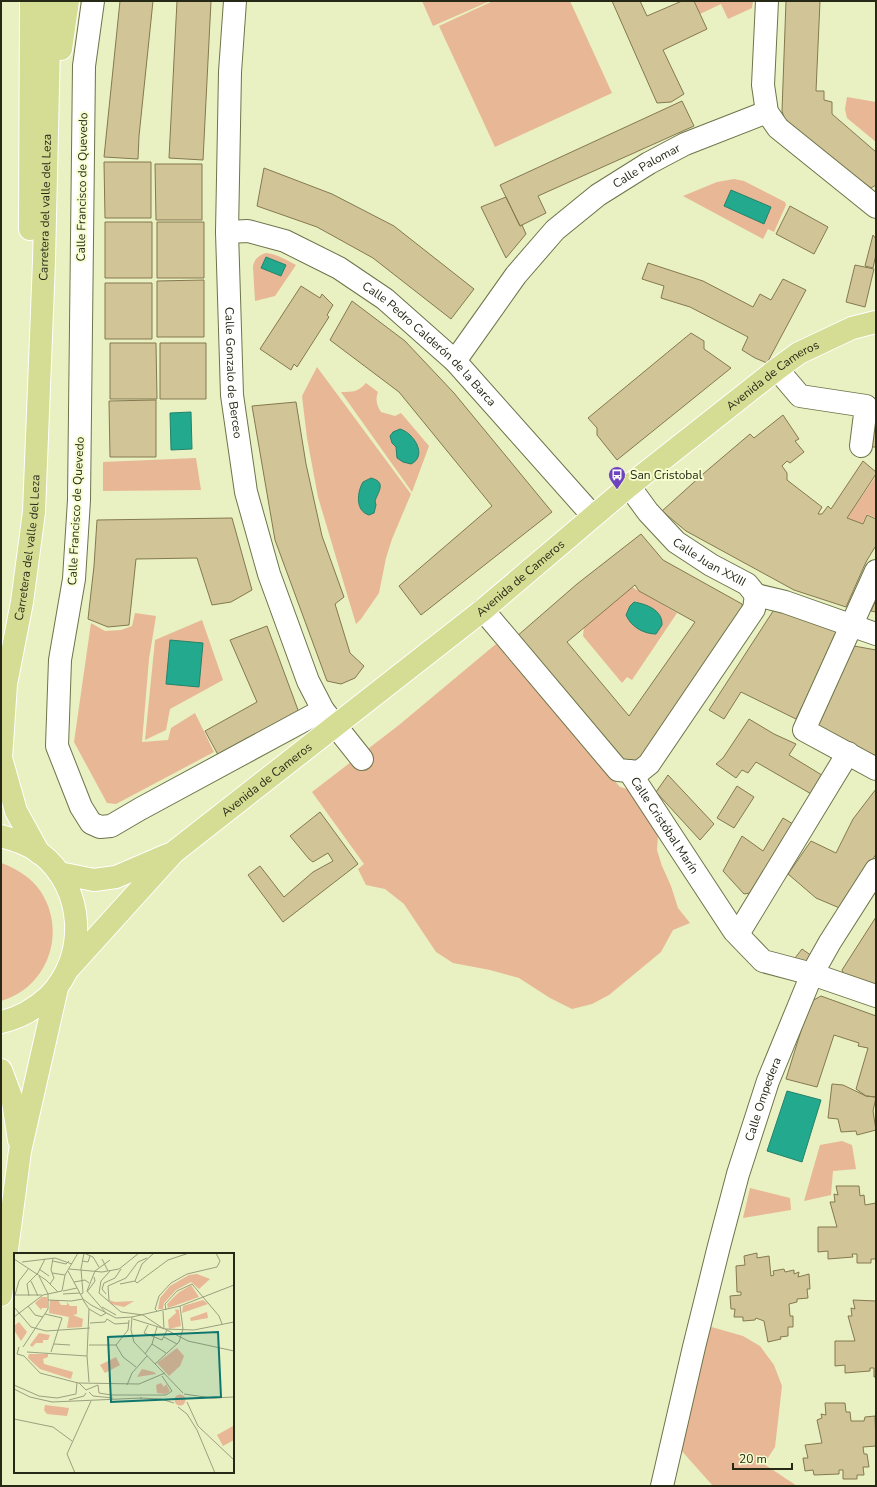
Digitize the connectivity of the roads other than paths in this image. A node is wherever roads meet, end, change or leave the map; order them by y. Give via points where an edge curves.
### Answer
1 (31, 1) edge
2 (50, 1) edge
3 (68, 1) edge
4 (93, 1) edge
5 (235, 1) edge
6 (767, 1) edge
7 (767, 112) junction
8 (876, 207) edge
9 (227, 232) junction
10 (44, 261) junction
11 (876, 322) edge
12 (455, 361) junction
13 (777, 369) junction
14 (37, 414) junction
15 (860, 446) dead end
16 (629, 486) junction
17 (592, 516) junction
18 (876, 571) edge
19 (756, 595) junction
20 (483, 610) junction
21 (852, 624) junction
22 (876, 634) edge
23 (4, 689) edge
24 (329, 718) junction
25 (848, 753) junction
26 (362, 759) dead end
27 (876, 769) edge
28 (629, 771) junction
29 (1, 836) edge
30 (174, 852) junction
31 (39, 853) junction
32 (876, 870) edge
33 (59, 873) junction
34 (738, 934) junction
35 (69, 968) junction
36 (812, 974) junction
37 (57, 988) junction
38 (876, 996) edge
39 (1, 1022) edge
40 (1, 1070) edge
41 (20, 1151) junction
42 (1, 1295) edge
43 (662, 1486) edge

1 - 14 main road, Carretera del valle del Leza via 30,280
2 - 10 main road, Carretera del valle del Leza
3 - 10 main road via 61,45 55,200
4 - 24 street, Calle Francisco de Quevedo via 84,66 79,500 74,579 60,660 57,746 81,807 91,823 100,827 111,826 140,809
5 - 9 street, Calle Gonzalo de Berceo via 230,72
6 - 7 street via 763,85
7 - 8 street via 778,128
7 - 12 street, Calle Palomar via 684,144 598,195 555,230 516,275
9 - 12 street, Calle Pedro Calderón de la Barca via 248,231 285,241 339,268 385,299
9 - 24 street, Calle Gonzalo de Berceo via 232,395 246,492 270,574 308,681
10 - 14 main road, Carretera del valle del Leza
11 - 13 main road, Avenida de Cameros via 852,328 800,353
12 - 17 street, Calle Pedro Calderón de la Barca
13 - 15 street via 800,396 866,406
13 - 16 main road, Avenida de Cameros
14 - 23 main road, Carretera del valle del Leza via 34,512 22,602
16 - 17 main road, Avenida de Cameros
16 - 19 street, Calle Juan XXIII via 648,512 676,542 747,584
17 - 20 main road, Avenida de Cameros
18 - 21 street
19 - 21 street, Calle Juan XXIII
19 - 28 street via 754,609 649,764 639,772
20 - 24 main road, Avenida de Cameros
20 - 28 street, Calle Cristóbal Marín via 618,770
21 - 22 street, Calle Juan XXIII
21 - 25 street via 804,730
23 - 31 main road, Carretera del valle del Leza via 1,758 16,811
24 - 26 street, Calle Gonzalo de Berceo
24 - 30 main road, Avenida de Cameros
25 - 27 street
25 - 34 street
28 - 34 street, Calle Cristóbal Marín
29 - 31 main road via 18,840
30 - 33 main road via 116,877 94,880
30 - 35 main road
31 - 33 main road
32 - 36 street, Calle Ompedera
33 - 35 main road via 71,895 77,919 76,944
34 - 36 street, Calle Cristóbal Marín via 763,961
35 - 37 main road
36 - 38 street, Calle Cristóbal Marín
36 - 43 street, Calle Ompedera via 768,1081 738,1174 694,1346
37 - 39 main road via 38,1007 13,1020
37 - 41 main road
40 - 41 main road via 13,1102
41 - 42 main road

